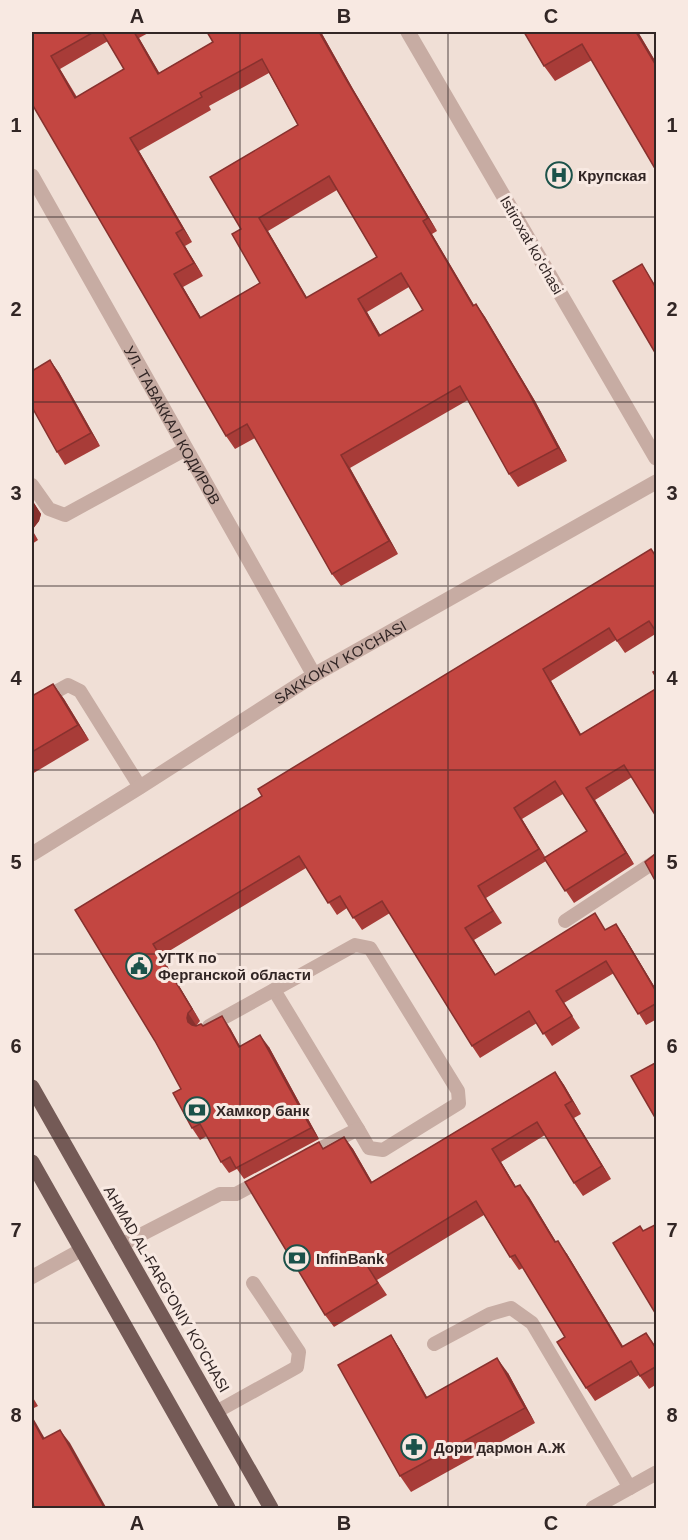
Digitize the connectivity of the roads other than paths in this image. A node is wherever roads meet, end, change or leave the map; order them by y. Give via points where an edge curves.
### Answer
1 (408, 32) edge
2 (32, 176) edge
3 (186, 449) junction
4 (657, 458) edge
5 (657, 482) edge
6 (32, 485) edge
7 (314, 675) junction
8 (32, 705) edge
9 (140, 787) junction
10 (32, 854) edge
11 (657, 861) edge
12 (565, 921) dead end
13 (274, 990) junction
14 (204, 1029) edge
15 (32, 1087) edge
16 (358, 1129) junction
17 (297, 1161) edge
18 (32, 1162) edge
19 (276, 1172) edge
20 (121, 1245) junction
21 (81, 1250) junction
22 (32, 1277) edge
23 (253, 1283) dead end
24 (434, 1344) dead end
25 (216, 1412) junction
26 (657, 1473) edge
27 (630, 1488) junction
28 (228, 1509) edge
29 (271, 1509) edge
30 (593, 1509) edge

1 - 4 street, Istiroxat koʻchasi
2 - 3 street, УЛ. ТАВАККАЛ КОДИРОВ
3 - 6 lane via 65,515 49,509
3 - 7 street, УЛ. ТАВАККАЛ КОДИРОВ
5 - 7 street, SAKKOKIY KO'CHASI
7 - 9 street, SAKKOKIY KO'CHASI
8 - 9 lane via 68,685 80,691
9 - 10 street, SAKKOKIY KO'CHASI
11 - 12 lane
13 - 14 lane
13 - 16 lane
13 - 16 lane via 355,945 370,948 458,1091 459,1103 383,1150 369,1148
15 - 20 main road, AHMAD AL-FARG'ONIY KO'CHASI
16 - 17 lane
18 - 21 main road
19 - 20 lane via 236,1194 220,1194
20 - 25 main road, AHMAD AL-FARG'ONIY KO'CHASI
21 - 22 lane
21 - 28 main road
23 - 25 lane via 299,1352 297,1367
24 - 27 lane via 489,1314 512,1308 532,1323
25 - 29 main road, AHMAD AL-FARG'ONIY KO'CHASI
26 - 27 street
27 - 30 street

